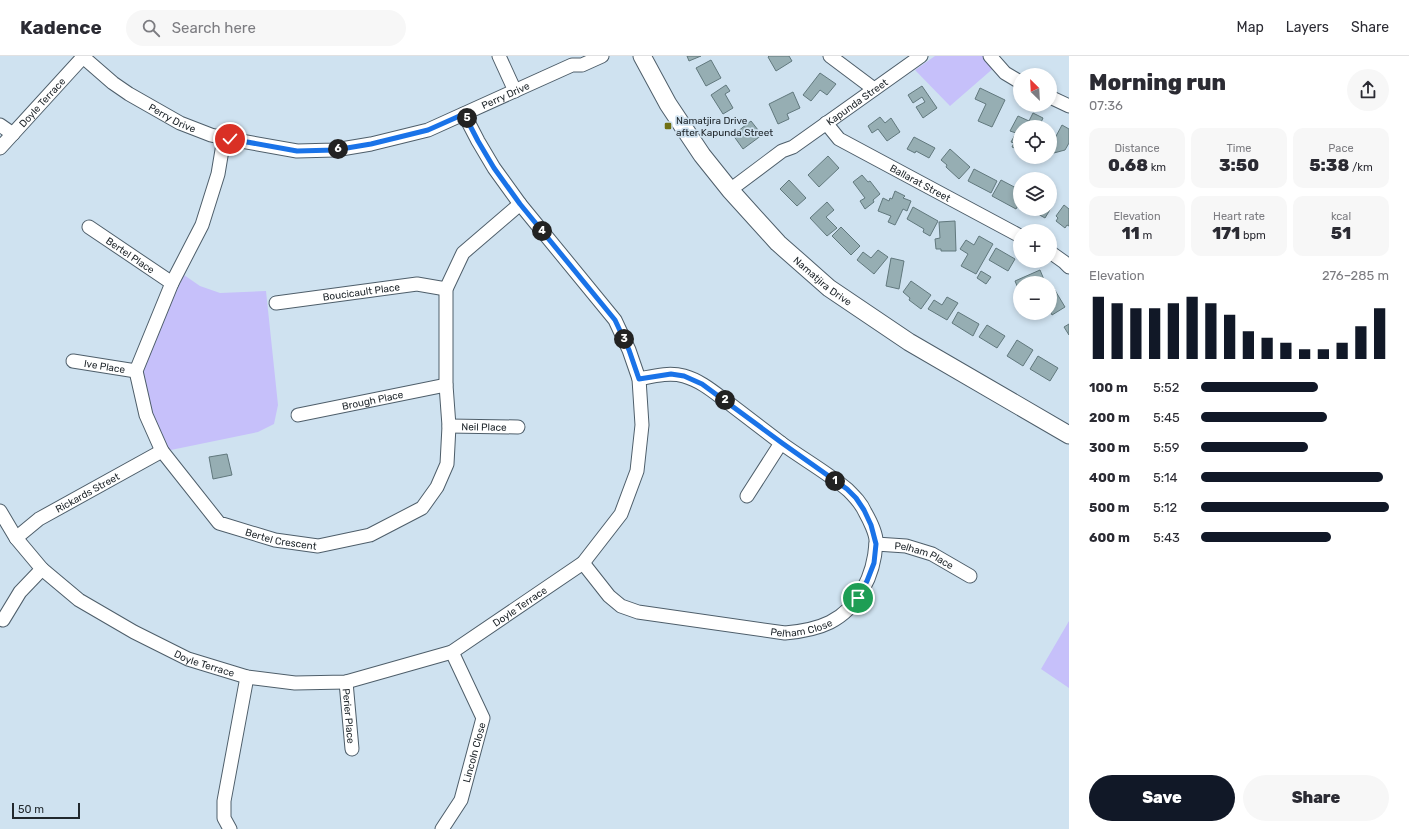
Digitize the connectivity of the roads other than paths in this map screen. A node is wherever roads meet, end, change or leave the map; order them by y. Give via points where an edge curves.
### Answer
1 (82, 56) edge
2 (499, 56) edge
3 (602, 56) edge
4 (628, 56) edge
5 (830, 56) edge
6 (921, 56) edge
7 (990, 56) edge
8 (576, 60) edge
9 (644, 60) edge
10 (1013, 78) edge
11 (874, 89) junction
12 (515, 91) junction
13 (1057, 100) edge
14 (1069, 106) edge
15 (464, 114) junction
16 (826, 123) junction
17 (0, 125) edge
18 (13, 134) junction
19 (224, 138) junction
20 (0, 148) edge
21 (732, 194) junction
22 (520, 204) junction
23 (89, 227) dead end
24 (1013, 232) edge
25 (1057, 257) edge
26 (1069, 267) edge
27 (172, 283) junction
28 (446, 289) junction
29 (276, 303) dead end
30 (72, 361) dead end
31 (136, 371) junction
32 (639, 379) junction
33 (446, 386) junction
34 (298, 415) dead end
35 (449, 426) junction
36 (518, 427) dead end
37 (1069, 435) edge
38 (782, 443) junction
39 (162, 451) junction
40 (747, 496) dead end
41 (0, 511) edge
42 (16, 538) junction
43 (876, 544) junction
44 (582, 563) junction
45 (42, 569) junction
46 (970, 576) dead end
47 (3, 620) dead end
48 (452, 652) junction
49 (247, 677) junction
50 (346, 682) junction
51 (352, 749) dead end
52 (230, 829) edge
53 (442, 829) edge

1 - 18 street, Doyle Terrace
1 - 19 street, Perry Drive via 113,83 153,108 180,123
2 - 12 street
3 - 8 street, Perry Drive via 582,65
4 - 9 main road
5 - 11 street
6 - 11 street, Kapunda Street
7 - 10 street via 1005,73
8 - 12 street, Perry Drive
9 - 21 main road, Namatjira Drive via 668,104
11 - 16 street, Kapunda Street
12 - 15 street, Perry Drive
13 - 14 street
15 - 19 street, Perry Drive via 428,130 335,150 297,151
15 - 22 street, Doyle Terrace via 494,168
16 - 21 street, Kapunda Street via 793,147 782,151
16 - 24 street, Ballarat Street via 839,138
17 - 18 street
18 - 20 street, Doyle Terrace
19 - 27 street via 218,174 202,225
21 - 37 main road, Namatjira Drive via 778,243 829,288 909,342
22 - 28 street, Bertel Crescent via 463,253
22 - 32 street, Doyle Terrace via 615,320
23 - 27 street, Bertel Place
25 - 26 street
27 - 31 street
28 - 29 street, Boucicault Place via 417,284
28 - 33 street, Bertel Crescent
30 - 31 street, Ive Place
31 - 39 street, Bertel Crescent via 146,415
32 - 38 street, Pelham Close via 671,374 684,376 702,384
32 - 44 street, Doyle Terrace via 642,425 637,471 621,514
33 - 34 street, Brough Place
33 - 35 street, Bertel Crescent
35 - 36 street, Neil Place
35 - 39 street, Bertel Crescent via 447,464 437,488 422,508 370,535 318,546 276,540 219,523
38 - 40 street
38 - 43 street, Pelham Close via 856,498 871,525
39 - 42 street, Rickards Street via 39,519
41 - 42 street, Doyle Terrace
42 - 45 street, Doyle Terrace
43 - 44 street, Pelham Close via 874,563 867,581 858,598 843,614 823,626 785,633 638,612 615,601
43 - 46 street, Pelham Place via 906,546 932,554
44 - 48 street, Doyle Terrace
45 - 47 street via 20,592
45 - 49 street, Doyle Terrace via 79,600 134,632 188,659
48 - 50 street, Doyle Terrace
48 - 53 street, Lincoln Close via 483,718 461,800
49 - 50 street, Doyle Terrace via 295,683
49 - 52 street via 224,801 224,818
50 - 51 street, Perier Place

